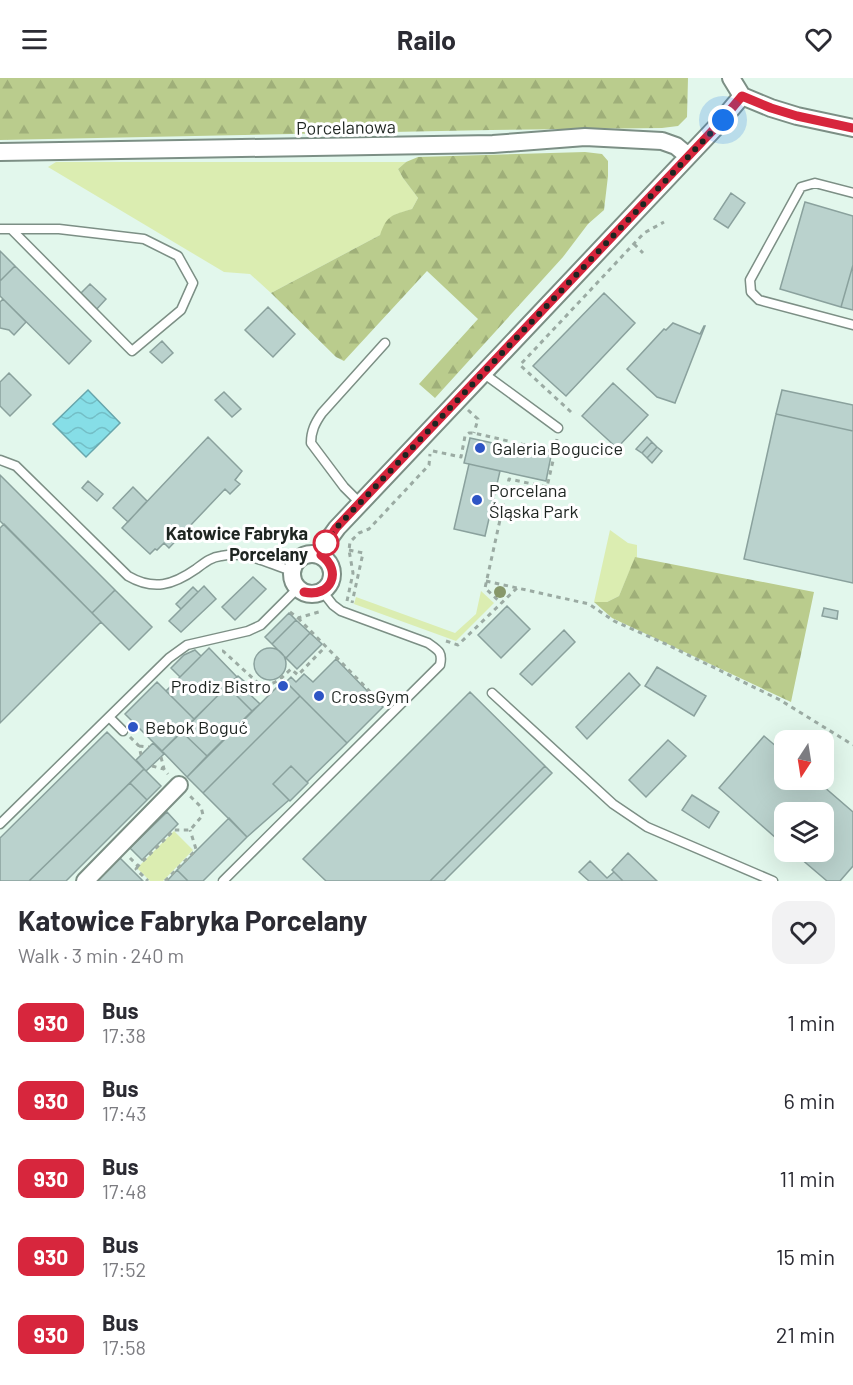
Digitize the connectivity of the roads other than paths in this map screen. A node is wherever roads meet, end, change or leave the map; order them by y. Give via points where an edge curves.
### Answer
1 (730, 78) edge
2 (742, 96) junction
3 (853, 128) edge
4 (0, 152) edge
5 (688, 156) junction
6 (853, 193) edge
7 (0, 229) edge
8 (12, 230) junction
9 (853, 325) edge
10 (385, 343) dead end
11 (483, 374) junction
12 (557, 432) road end
13 (0, 460) edge
14 (360, 503) junction
15 (321, 555) junction
16 (292, 571) junction
17 (322, 591) junction
18 (294, 592) junction
19 (492, 693) dead end
20 (109, 717) junction
21 (123, 730) road end
22 (179, 785) road end
23 (0, 824) edge
24 (84, 881) edge
25 (223, 881) edge
26 (772, 881) edge

1 - 2 street
2 - 3 street via 797,116
2 - 5 street
4 - 5 street, Porcelanowa via 492,144 585,137 662,141
5 - 11 street
6 - 9 lane via 815,183 801,187 750,280 752,292 759,300
7 - 8 lane
8 - 8 lane via 132,351 182,310 193,283 178,256 144,239 58,229
10 - 14 lane via 322,413 311,433 311,443
11 - 12 lane
11 - 14 street
13 - 16 lane via 16,465 137,581 172,583 212,558 230,555 246,555
14 - 15 street via 336,528
15 - 16 street via 302,556
15 - 17 street via 332,572 329,585
16 - 18 street
17 - 18 street
17 - 25 lane via 341,611 428,643 441,654 440,665
18 - 20 lane via 261,625 187,645
19 - 26 lane via 613,804 647,827
20 - 21 lane
20 - 23 lane
22 - 24 street

